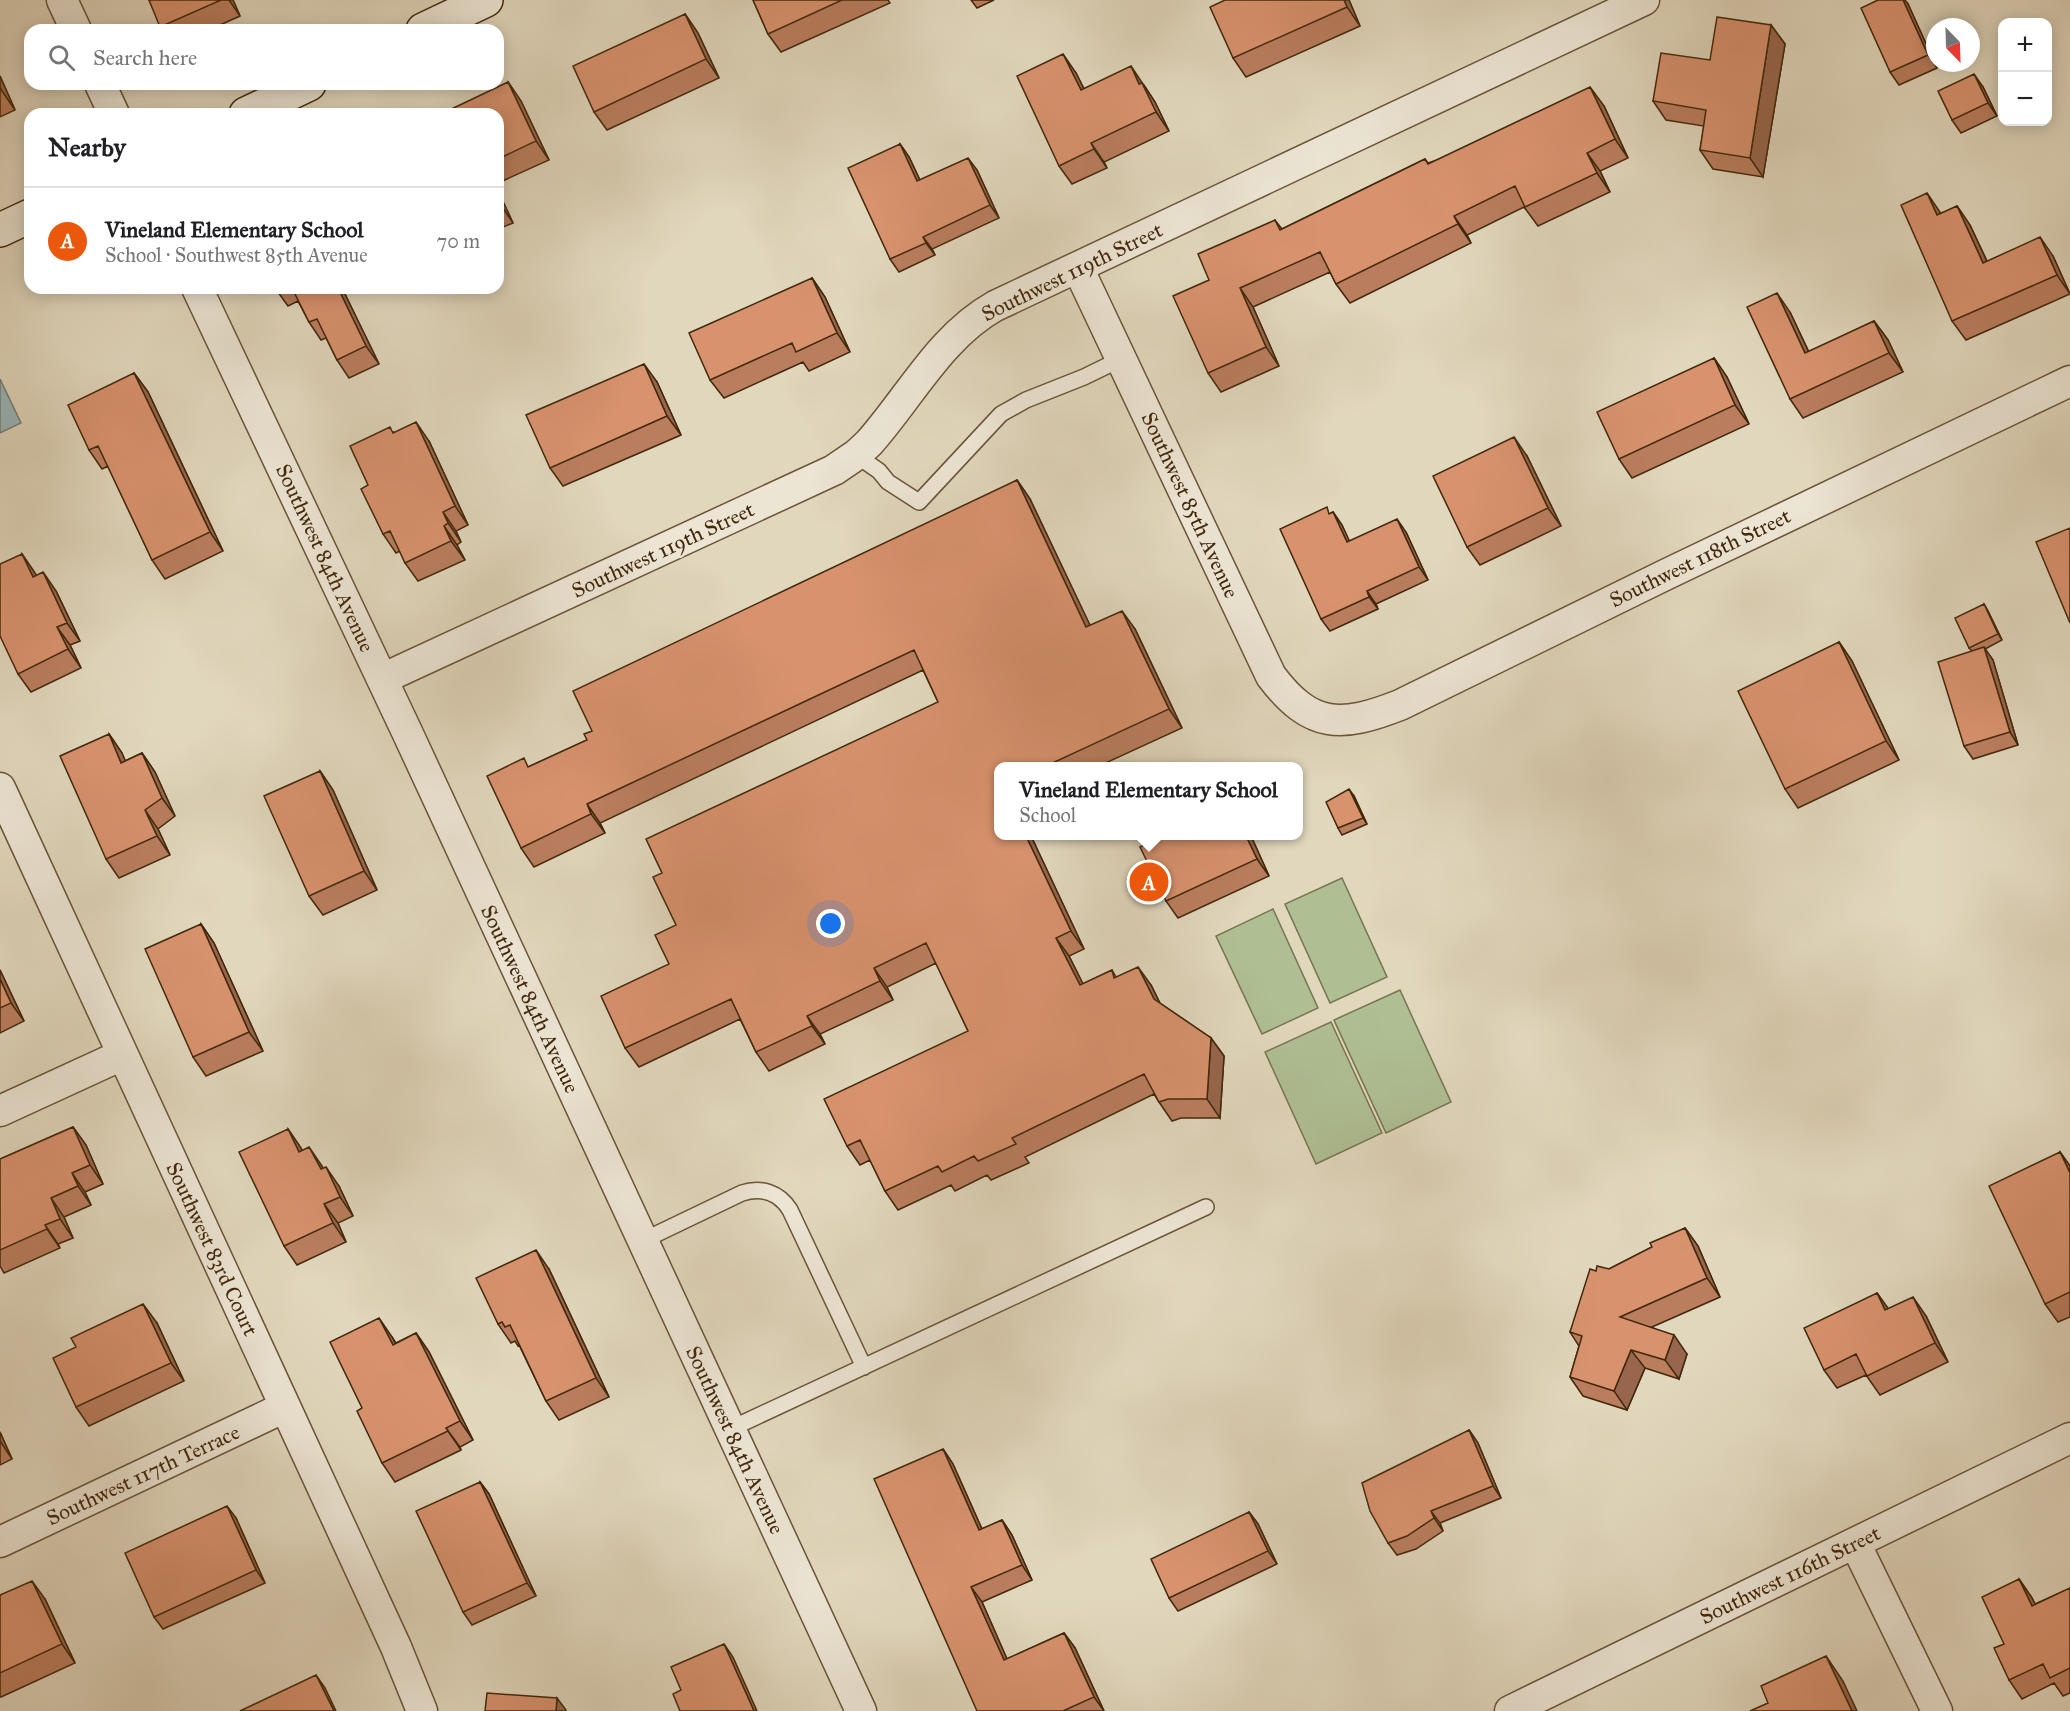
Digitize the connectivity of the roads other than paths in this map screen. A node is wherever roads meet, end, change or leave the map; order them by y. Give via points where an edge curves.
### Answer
1 (62, 0) edge
2 (486, 0) edge
3 (1644, 0) edge
4 (73, 24) edge
5 (436, 24) edge
6 (103, 90) edge
7 (296, 90) edge
8 (111, 108) edge
9 (259, 108) edge
10 (24, 219) edge
11 (0, 230) edge
12 (1078, 268) junction
13 (200, 294) edge
14 (1121, 359) junction
15 (2070, 381) edge
16 (856, 456) junction
17 (382, 679) junction
18 (1327, 720) joint
19 (0, 788) edge
20 (122, 1055) junction
21 (0, 1111) edge
22 (1206, 1207) dead end
23 (642, 1241) junction
24 (864, 1367) junction
25 (285, 1407) junction
26 (730, 1429) junction
27 (2070, 1438) edge
28 (0, 1542) edge
29 (1855, 1543) junction
30 (422, 1711) edge
31 (861, 1711) edge
32 (1510, 1711) edge
33 (1937, 1711) edge

1 - 4 street
2 - 5 street
3 - 12 street, Southwest 119th Street
6 - 8 street
7 - 9 street
10 - 11 street
12 - 14 street, Southwest 85th Avenue
12 - 16 street, Southwest 119th Street via 995,306 970,322
13 - 17 street, Southwest 84th Avenue
14 - 16 lane via 1001,414 919,502
14 - 18 street, Southwest 85th Avenue via 1271,676 1298,705
15 - 18 street, Southwest 118th Street via 1400,705 1361,719
16 - 17 street, Southwest 119th Street via 804,485
17 - 23 street, Southwest 84th Avenue
19 - 20 street, Southwest 83rd Court
20 - 21 street
20 - 25 street, Southwest 83rd Court
22 - 24 lane
23 - 24 lane via 742,1193 759,1190 775,1194 790,1210
23 - 26 street, Southwest 84th Avenue
24 - 26 lane
25 - 28 street, Southwest 117th Terrace
25 - 30 street, Southwest 83rd Court
26 - 31 street, Southwest 84th Avenue
27 - 29 street, Southwest 116th Street
29 - 32 street, Southwest 116th Street
29 - 33 street

